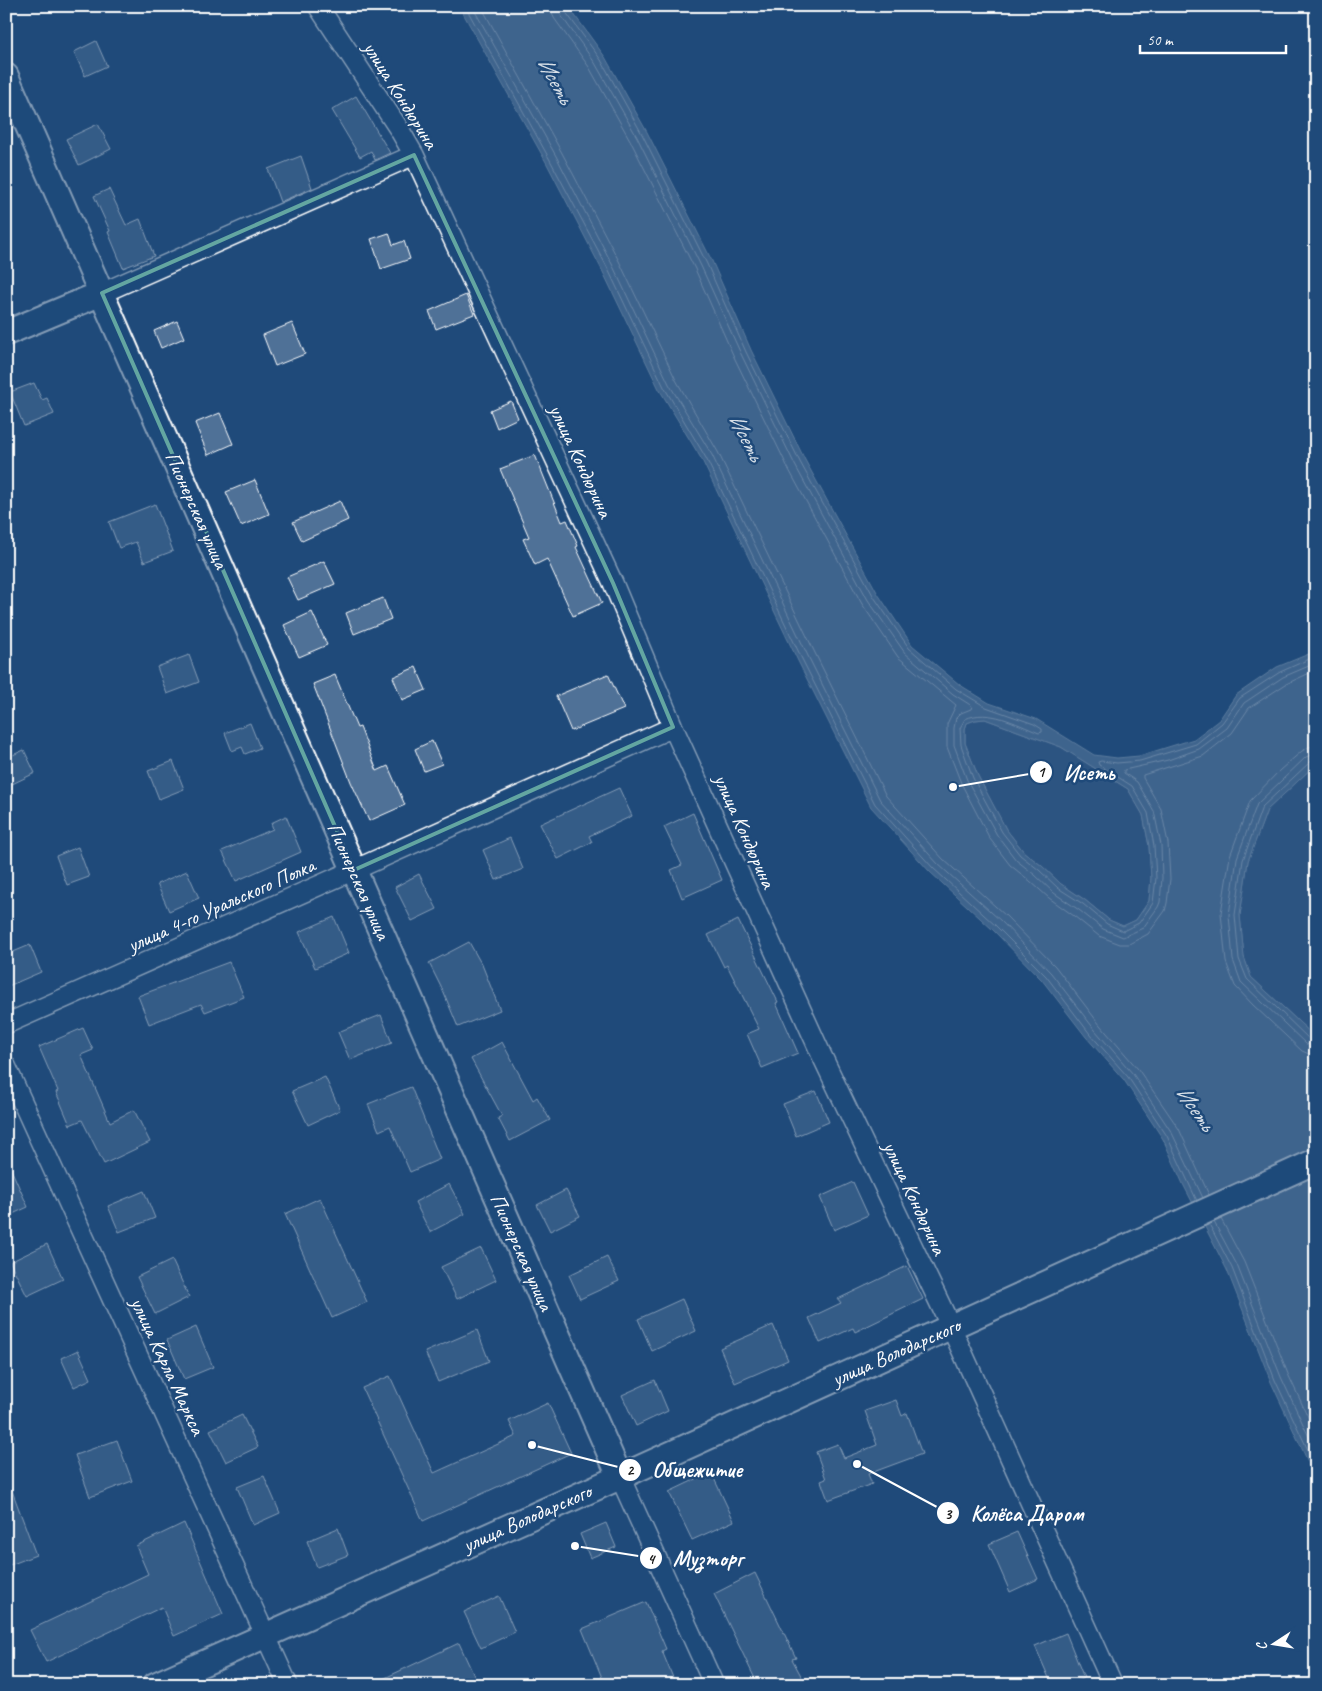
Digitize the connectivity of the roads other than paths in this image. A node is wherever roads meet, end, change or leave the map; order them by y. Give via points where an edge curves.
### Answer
1 (318, 6) edge
2 (6, 76) edge
3 (414, 155) junction
4 (102, 293) junction
5 (6, 333) edge
6 (673, 726) junction
7 (354, 870) junction
8 (6, 1024) edge
9 (6, 1066) edge
10 (1316, 1161) edge
11 (951, 1327) junction
12 (620, 1477) junction
13 (266, 1636) junction
14 (155, 1685) edge
15 (288, 1685) edge
16 (714, 1685) edge
17 (1113, 1685) edge

1 - 3 street, улица Кондюрина
2 - 4 main road, Пионерская улица
3 - 4 street
3 - 6 street, улица Кондюрина via 613,583
4 - 5 main road
4 - 7 main road, Пионерская улица
6 - 7 street, улица 4-го Уральского Полка
6 - 11 street, улица Кондюрина via 822,1056
7 - 8 street, улица 4-го Уральского Полка
7 - 12 main road, Пионерская улица
9 - 13 street, улица Карла Маркса
10 - 11 main road, улица Володарского
11 - 12 main road, улица Володарского
11 - 17 street, улица Кондюрина
12 - 13 main road, улица Володарского
12 - 16 street, Пионерская улица
13 - 14 main road, улица Володарского
13 - 15 street, улица Карла Маркса

